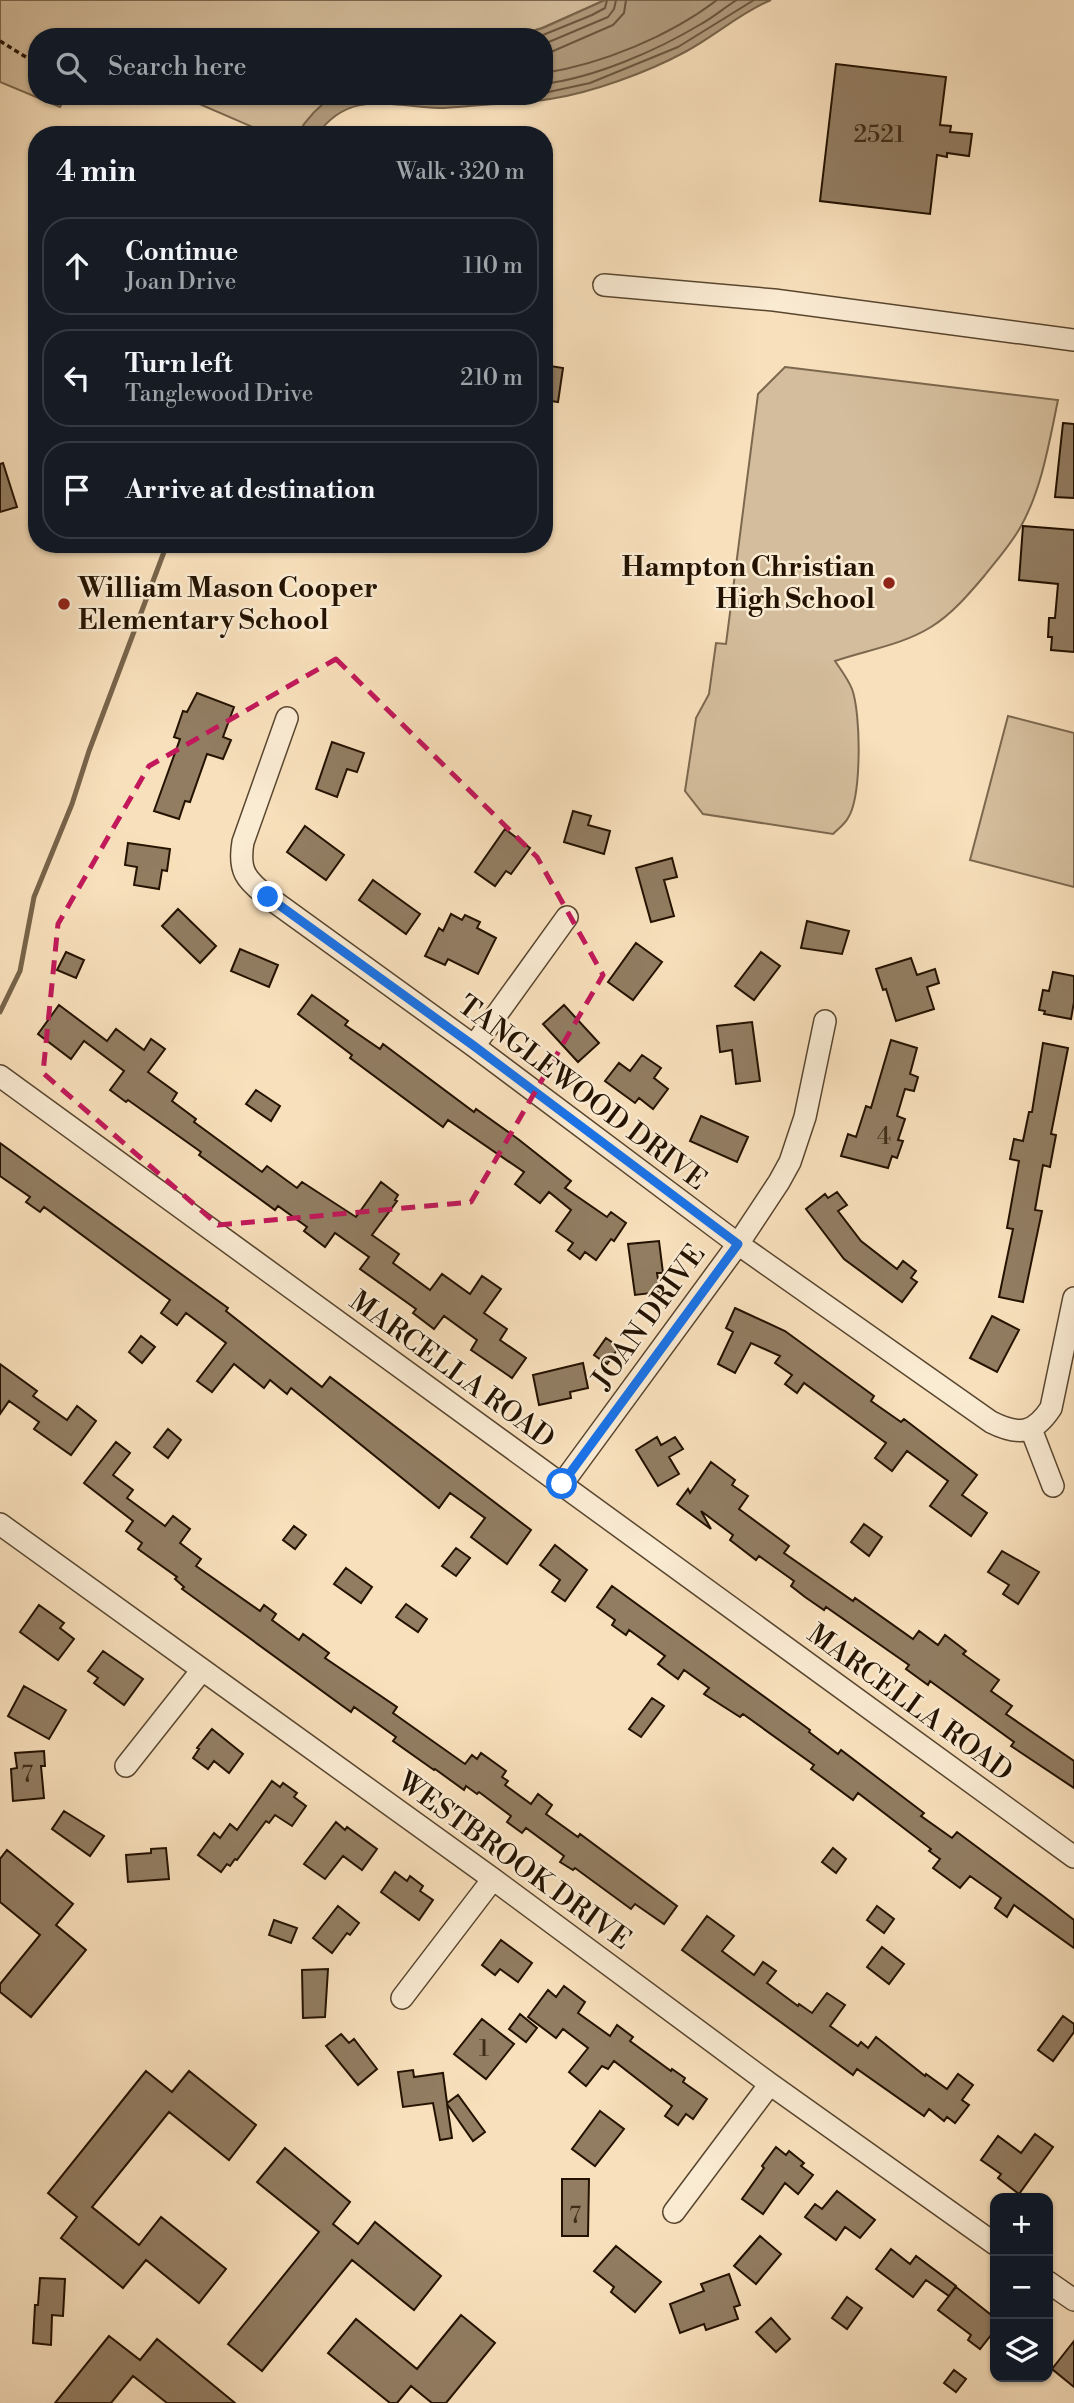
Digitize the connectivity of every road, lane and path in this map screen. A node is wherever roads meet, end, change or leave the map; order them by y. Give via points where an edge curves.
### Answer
1 (0, 41) edge
2 (28, 58) edge
3 (604, 285) dead end
4 (1074, 340) edge
5 (287, 718) dead end
6 (567, 916) dead end
7 (825, 1021) dead end
8 (474, 1046) junction
9 (0, 1076) edge
10 (738, 1244) junction
11 (1074, 1298) edge
12 (1031, 1429) junction
13 (562, 1484) junction
14 (1053, 1486) dead end
15 (0, 1524) edge
16 (202, 1670) junction
17 (126, 1766) dead end
18 (1074, 1857) edge
19 (492, 1879) junction
20 (402, 1997) dead end
21 (770, 2084) junction
22 (674, 2212) dead end
23 (990, 2240) edge
24 (1053, 2286) edge
25 (1074, 2301) edge

1 - 2 path
3 - 4 street via 774,300
5 - 8 street, TANGLEWOOD DRIVE via 243,842 243,872 252,885
6 - 8 street
7 - 10 street, JOAN DRIVE via 790,1162
8 - 10 street, TANGLEWOOD DRIVE
9 - 13 street, MARCELLA ROAD
10 - 12 street, TANGLEWOOD DRIVE via 991,1422 1017,1431
10 - 13 street, JOAN DRIVE
11 - 12 street via 1051,1408
12 - 14 street
13 - 18 street, MARCELLA ROAD
15 - 16 street, WESTBROOK DRIVE
16 - 17 street
16 - 19 street, WESTBROOK DRIVE
19 - 20 street
19 - 21 street, WESTBROOK DRIVE
21 - 22 street
21 - 23 street, WESTBROOK DRIVE
24 - 25 street

